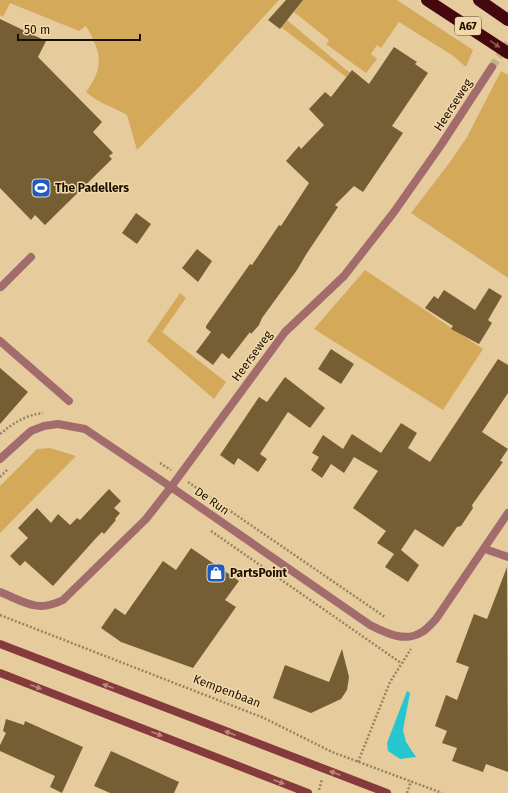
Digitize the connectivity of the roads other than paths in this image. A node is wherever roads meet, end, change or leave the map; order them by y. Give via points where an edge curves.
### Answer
1 (427, 0) edge
2 (479, 0) edge
3 (508, 20) edge
4 (508, 53) edge
5 (492, 67) tunnel mouth
6 (31, 257) dead end
7 (1, 287) dead end
8 (0, 341) edge
9 (69, 401) dead end
10 (0, 459) edge
11 (172, 487) junction
12 (508, 513) edge
13 (484, 549) junction
14 (508, 557) edge
15 (0, 592) edge
16 (0, 644) edge
17 (0, 673) edge
18 (370, 791) edge
19 (308, 793) edge
20 (387, 793) edge

1 -> 4 highway, A67
2 - 3 highway, A67
5 - 11 street, Heerseweg via 394,212 344,276 285,332
6 - 7 street
8 - 9 street
10 - 11 street, De Run via 31,431 58,424 84,429
11 - 13 street, De Run via 370,625 390,635 410,637 422,632 436,618
11 - 15 street, Heerseweg via 146,519 63,600 50,607 36,607
12 - 13 street
13 - 14 street
18 -> 16 main road
17 -> 19 main road
18 - 20 main road

